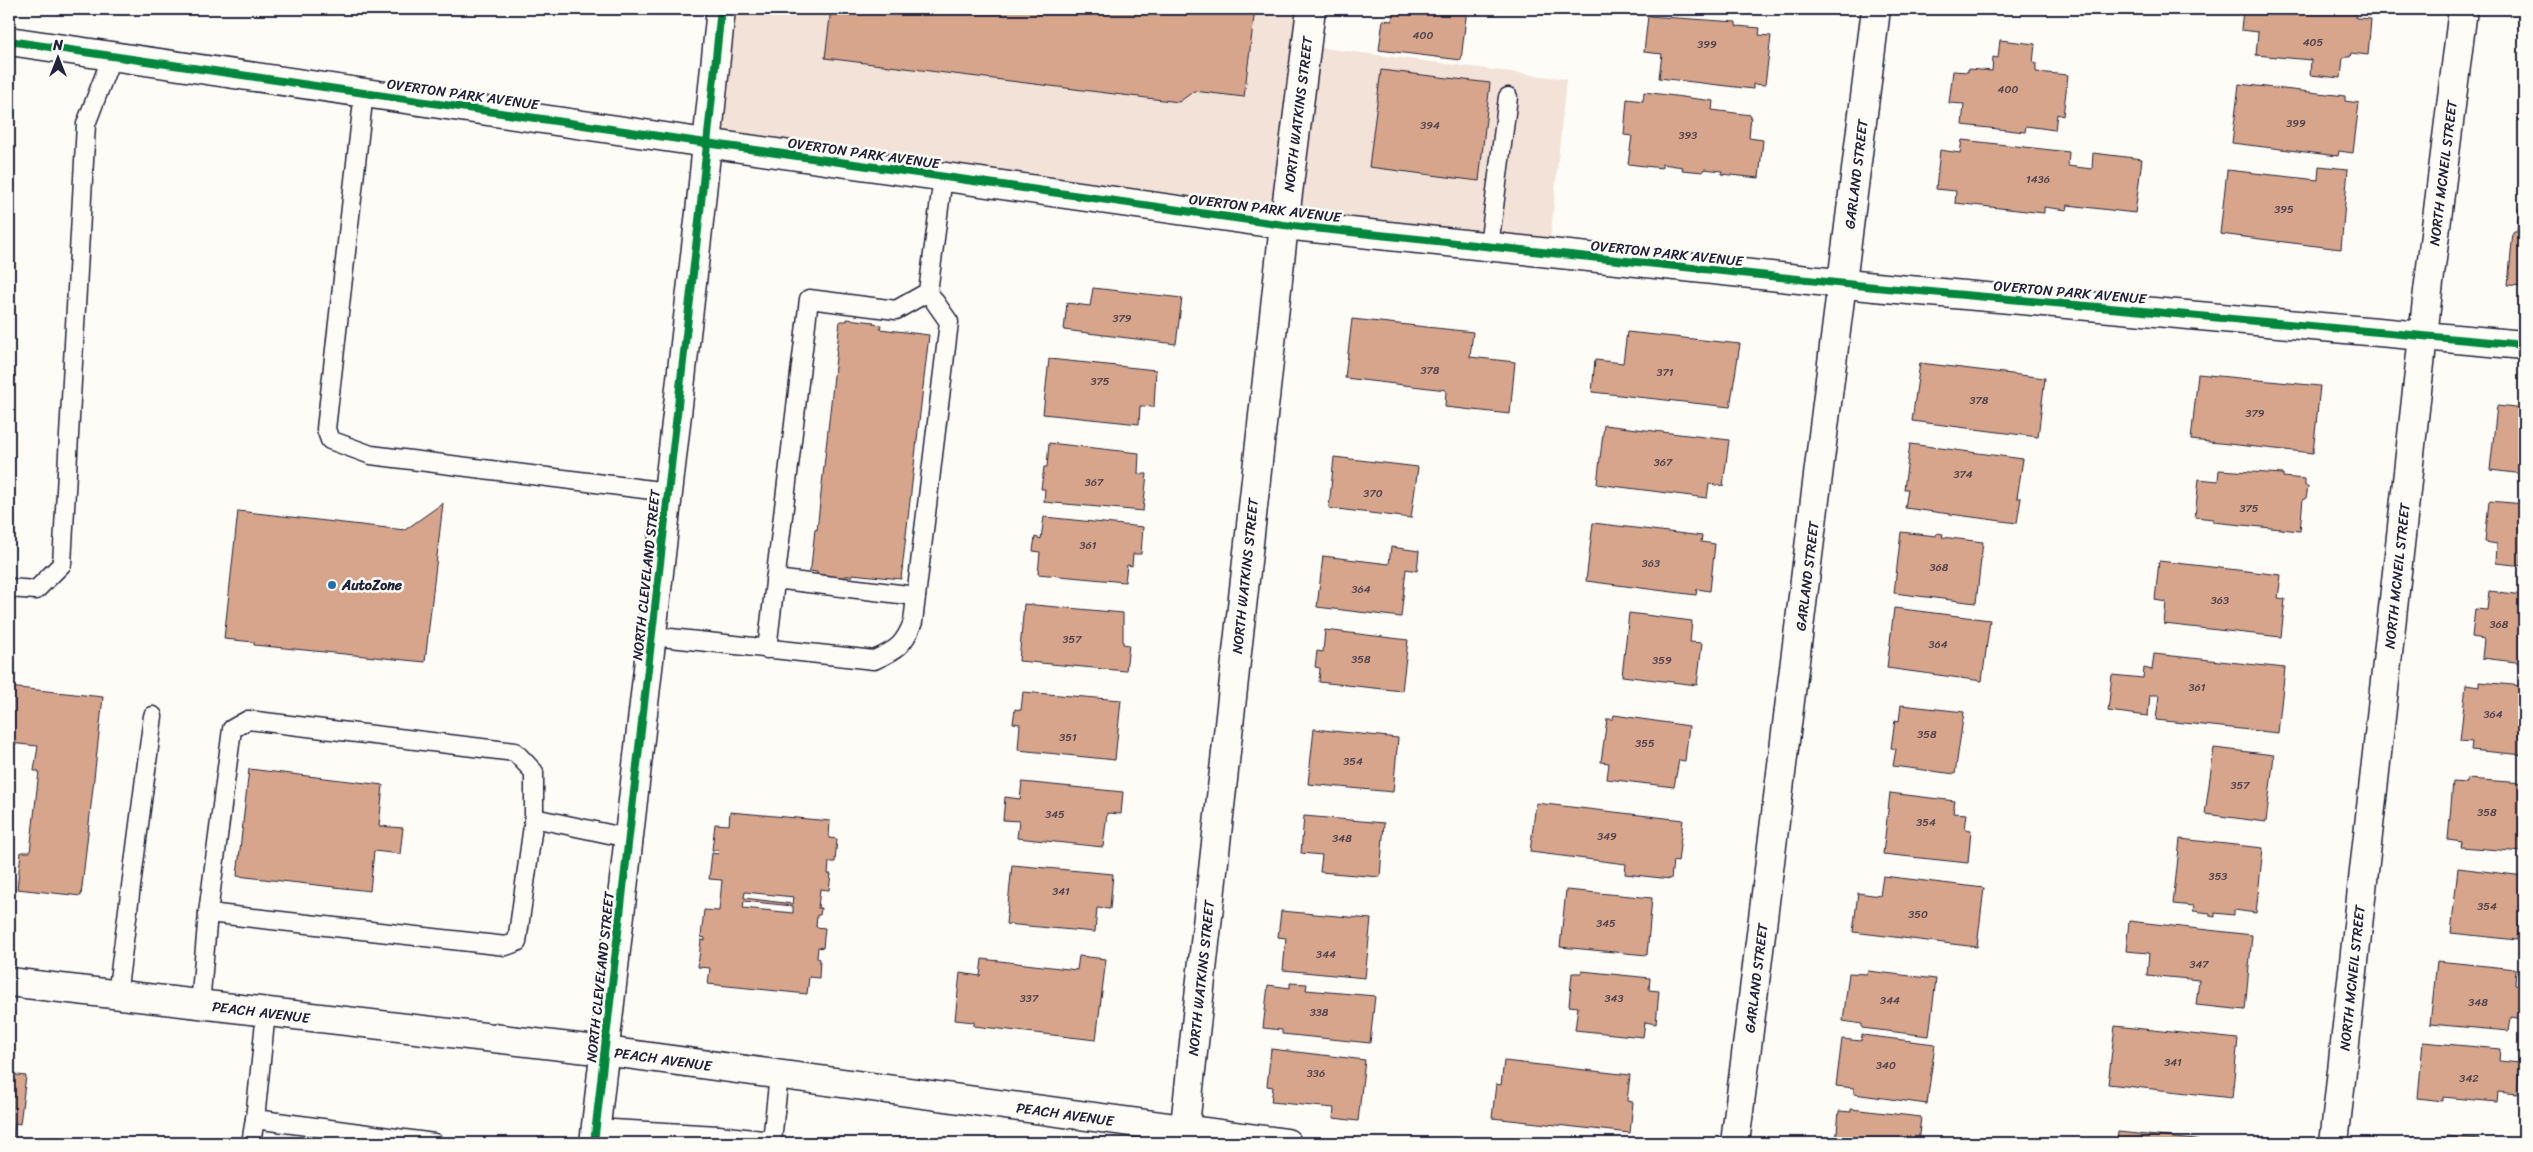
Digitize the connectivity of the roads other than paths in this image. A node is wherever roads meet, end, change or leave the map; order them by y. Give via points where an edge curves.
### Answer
1 (721, 9) edge
2 (1311, 9) edge
3 (1876, 9) edge
4 (2463, 9) edge
5 (9, 41) edge
6 (112, 56) junction
7 (364, 92) junction
8 (1508, 97) dead end
9 (706, 144) junction
10 (943, 177) junction
11 (1284, 225) junction
12 (1488, 246) junction
13 (1843, 284) junction
14 (928, 292) junction
15 (2423, 337) junction
16 (2524, 345) edge
17 (668, 492) junction
18 (776, 579) junction
19 (9, 588) edge
20 (916, 596) junction
21 (652, 636) junction
22 (767, 649) junction
23 (153, 716) dead end
24 (534, 818) junction
25 (628, 838) junction
26 (208, 913) junction
27 (9, 982) edge
28 (117, 995) junction
29 (200, 1005) junction
30 (266, 1012) junction
31 (605, 1051) junction
32 (779, 1075) junction
33 (255, 1119) junction
34 (594, 1135) edge
35 (1183, 1137) edge
36 (718, 1139) edge
37 (251, 1143) edge
38 (434, 1143) edge
39 (1287, 1143) edge
40 (1735, 1143) edge
41 (2334, 1143) edge

1 - 9 street, NORTH CLEVELAND STREET
2 - 11 street, NORTH WATKINS STREET
3 - 13 street, GARLAND STREET
4 - 15 street, NORTH MCNEIL STREET
5 - 6 street, OVERTON PARK AVENUE
6 - 7 street, OVERTON PARK AVENUE
6 - 19 lane via 86,124 62,564 36,590
7 - 9 street, OVERTON PARK AVENUE
7 - 17 lane via 326,429 330,440 371,455
8 - 12 lane
9 - 10 street, OVERTON PARK AVENUE
9 - 17 street, NORTH CLEVELAND STREET
10 - 11 street, OVERTON PARK AVENUE
10 - 14 lane
11 - 12 street, OVERTON PARK AVENUE
11 - 35 street, NORTH WATKINS STREET
12 - 13 street, OVERTON PARK AVENUE
13 - 15 street, OVERTON PARK AVENUE
13 - 40 street, GARLAND STREET
14 - 18 lane via 896,310 809,299
14 - 20 lane via 949,322
15 - 16 street, OVERTON PARK AVENUE
15 - 41 street, NORTH MCNEIL STREET
17 - 21 street, NORTH CLEVELAND STREET
18 - 20 lane
18 - 22 lane
20 - 22 lane via 913,622 906,639 894,651 874,660
21 - 22 lane
21 - 25 street, NORTH CLEVELAND STREET
23 - 28 lane
24 - 25 lane
24 - 26 lane via 517,942 506,946
24 - 26 lane via 534,772 515,752 248,720 232,729
25 - 31 street, NORTH CLEVELAND STREET
26 - 29 lane
27 - 28 street, PEACH AVENUE
28 - 29 street, PEACH AVENUE
29 - 30 street, PEACH AVENUE
30 - 31 street, PEACH AVENUE
30 - 33 lane
31 - 32 street, PEACH AVENUE
31 - 34 street, NORTH CLEVELAND STREET
32 - 35 street, PEACH AVENUE
32 - 36 lane via 772,1142
33 - 37 lane
33 - 38 lane
34 - 36 lane
35 - 39 street, PEACH AVENUE

